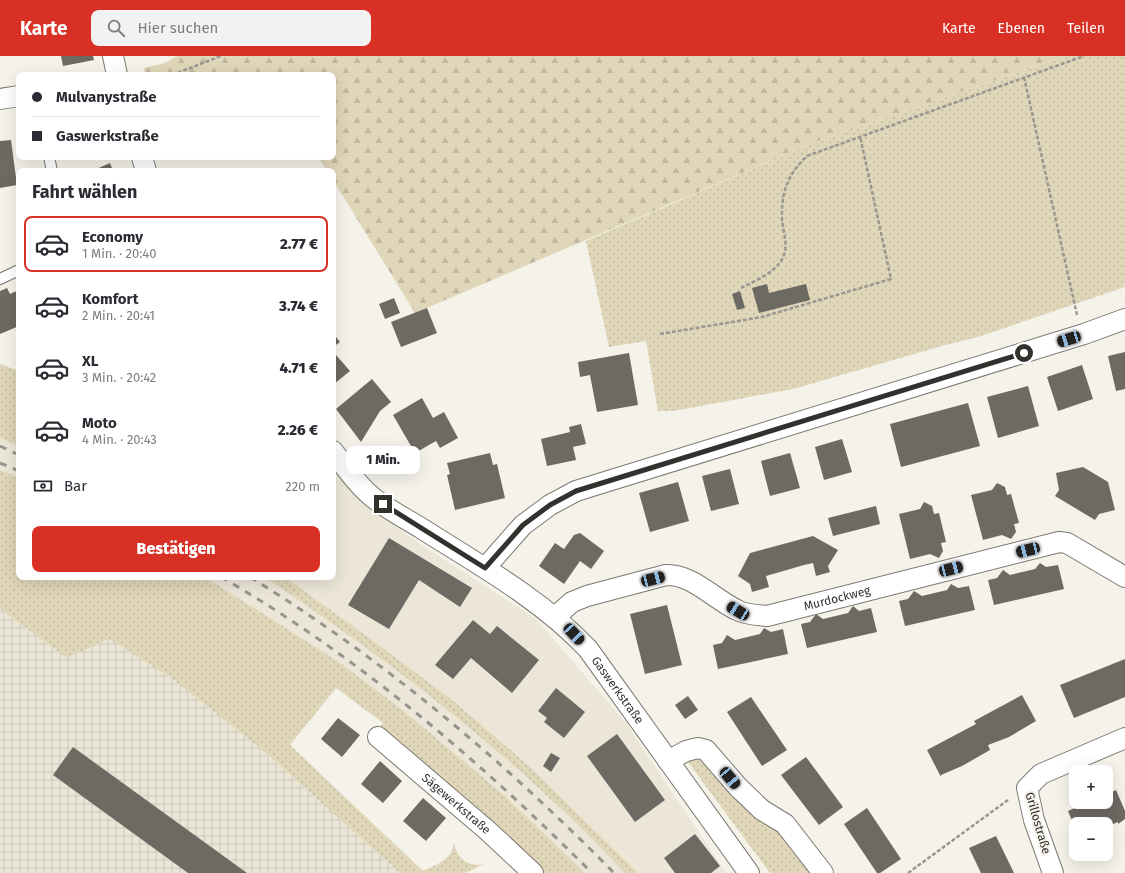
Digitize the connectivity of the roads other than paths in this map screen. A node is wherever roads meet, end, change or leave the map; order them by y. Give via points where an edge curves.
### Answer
1 (113, 56) edge
2 (116, 72) edge
3 (16, 96) edge
4 (0, 99) edge
5 (16, 271) edge
6 (0, 279) edge
7 (1125, 319) edge
8 (336, 455) edge
9 (485, 568) junction
10 (1125, 577) edge
11 (555, 617) junction
12 (378, 737) dead end
13 (1125, 738) edge
14 (668, 761) junction
15 (533, 873) edge
16 (750, 873) edge
17 (823, 873) edge
18 (1053, 873) edge

1 - 2 street
3 - 4 street
5 - 6 lane
7 - 9 street via 1084,334 576,491 550,505 523,525
8 - 9 street, Gaswerkstraße via 370,496
9 - 11 street, Gaswerkstraße
10 - 11 street, Murdockweg via 1067,543 1059,542 767,616 738,611 676,575 666,575 587,596 572,602
11 - 14 street, Gaswerkstraße via 588,649
12 - 15 street, Sägewerkstraße
13 - 18 street, Grillostraße via 1041,774 1027,788 1034,820
14 - 16 street, Gaswerkstraße
14 - 17 street via 686,751 698,748 706,750 762,810 785,824

